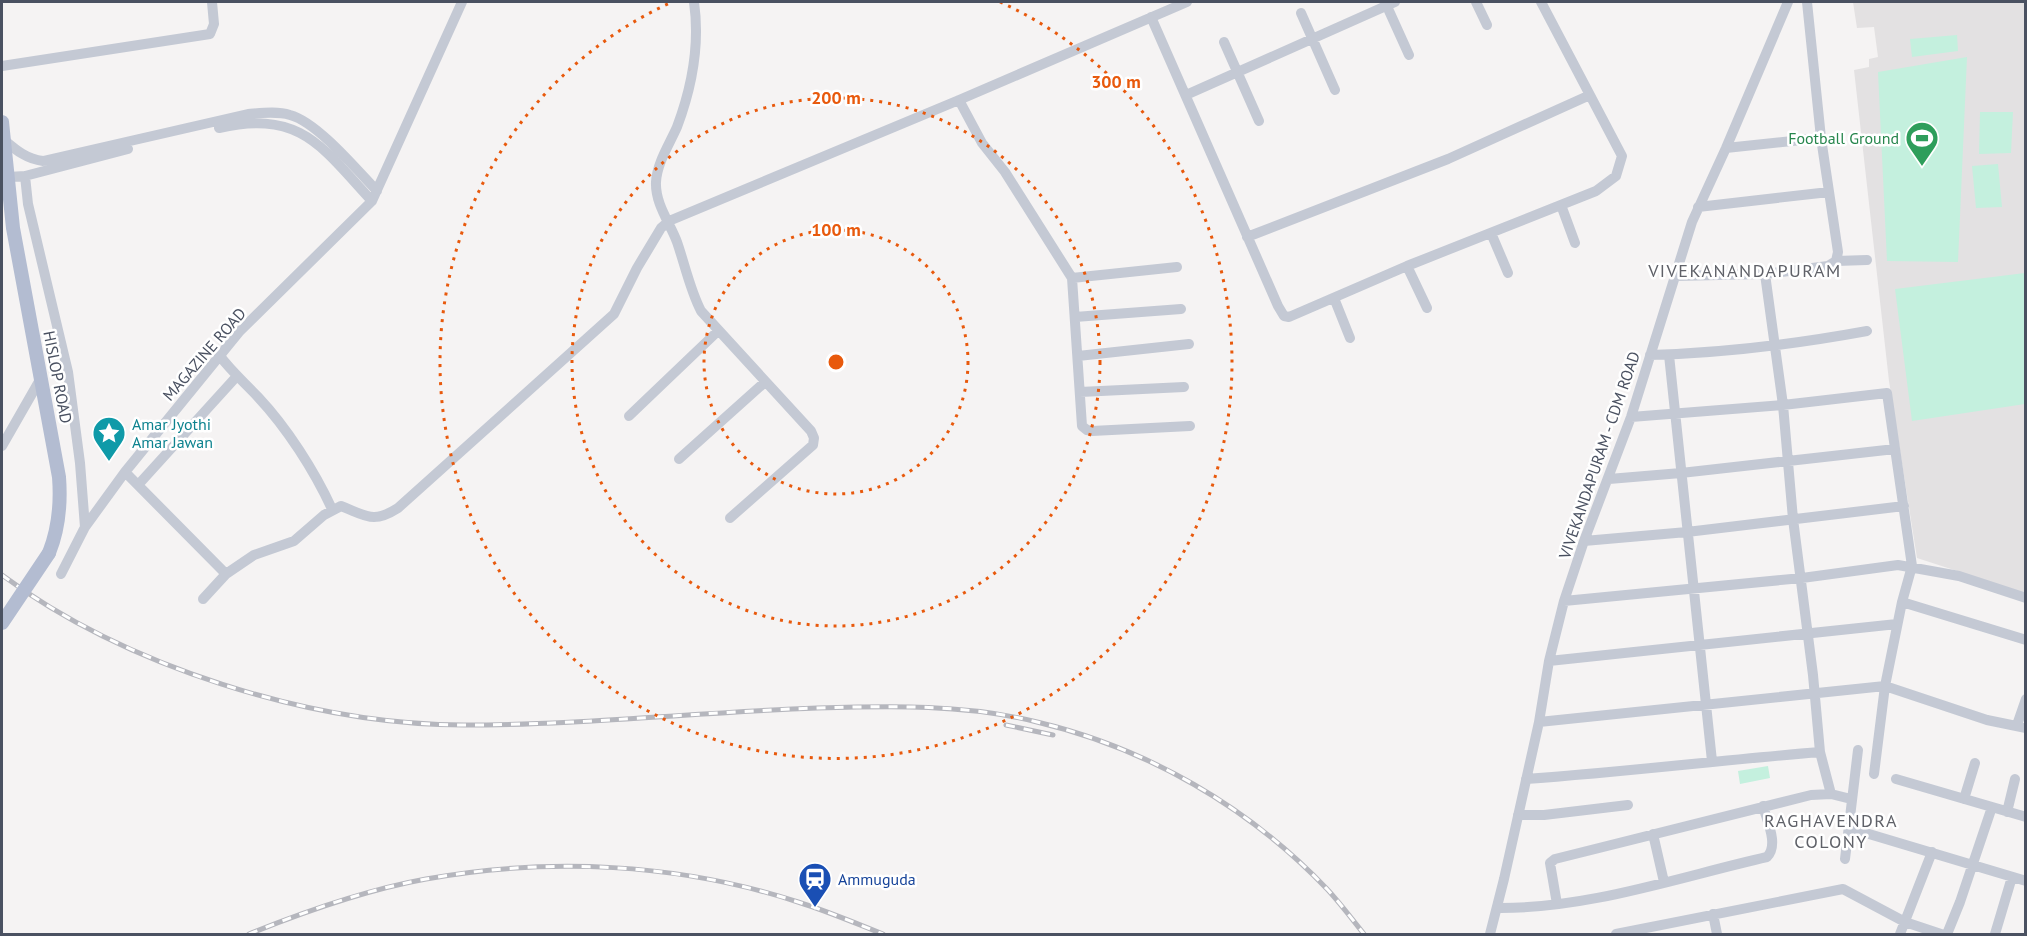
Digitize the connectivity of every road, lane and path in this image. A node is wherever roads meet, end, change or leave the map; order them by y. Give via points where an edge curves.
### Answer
1 (212, 2) edge
2 (462, 2) edge
3 (694, 2) edge
4 (1187, 2) edge
5 (1476, 2) edge
6 (1541, 2) edge
7 (1788, 2) edge
8 (1807, 2) edge
9 (1389, 3) edge
10 (1301, 13) dead end
11 (1151, 17) junction
12 (1487, 24) dead end
13 (1312, 38) junction
14 (1224, 42) dead end
15 (1409, 55) dead end
16 (2, 66) edge
17 (1237, 72) junction
18 (1335, 90) dead end
19 (1186, 95) junction
20 (1590, 95) junction
21 (958, 100) junction
22 (1259, 121) dead end
23 (2, 122) edge
24 (1821, 138) junction
25 (3, 139) junction
26 (144, 141) junction
27 (1726, 148) junction
28 (25, 176) junction
29 (8, 177) junction
30 (1829, 192) junction
31 (374, 196) junction
32 (1561, 205) junction
33 (1698, 207) junction
34 (669, 221) junction
35 (7, 229) edge
36 (1491, 233) junction
37 (1247, 237) junction
38 (1575, 243) dead end
39 (1867, 260) dead end
40 (1836, 261) junction
41 (1407, 266) junction
42 (1177, 267) dead end
43 (1508, 273) dead end
44 (1765, 274) junction
45 (1674, 276) junction
46 (1072, 278) junction
47 (1334, 298) junction
48 (1427, 308) dead end
49 (1181, 309) dead end
50 (1075, 317) junction
51 (718, 331) junction
52 (1867, 331) dead end
53 (1350, 338) dead end
54 (1189, 344) dead end
55 (1775, 345) junction
56 (1669, 354) junction
57 (1650, 355) junction
58 (220, 356) junction
59 (1078, 356) junction
60 (237, 376) junction
61 (41, 378) junction
62 (765, 382) junction
63 (1184, 387) dead end
64 (1080, 392) junction
65 (1783, 405) junction
66 (1675, 414) junction
67 (629, 416) dead end
68 (1631, 417) junction
69 (1190, 426) dead end
70 (2, 446) edge
71 (1895, 449) junction
72 (679, 459) dead end
73 (1787, 460) junction
74 (125, 472) junction
75 (1681, 473) junction
76 (1609, 479) junction
77 (138, 485) junction
78 (1904, 506) junction
79 (332, 509) junction
80 (730, 518) dead end
81 (1793, 519) junction
82 (85, 527) junction
83 (1687, 532) junction
84 (1584, 541) junction
85 (1912, 566) junction
86 (61, 574) dead end
87 (226, 574) junction
88 (1802, 578) junction
89 (1693, 589) junction
90 (2025, 598) edge
91 (203, 599) dead end
92 (1564, 601) junction
93 (1902, 602) junction
94 (2, 624) edge
95 (1898, 624) junction
96 (1808, 634) junction
97 (2025, 640) edge
98 (1699, 645) junction
99 (1549, 661) junction
100 (1885, 686) junction
101 (1814, 693) junction
102 (2025, 699) edge
103 (1706, 704) junction
104 (1539, 722) junction
105 (2021, 727) edge
106 (1858, 750) dead end
107 (1820, 752) junction
108 (1712, 761) junction
109 (1975, 764) dead end
110 (1874, 774) dead end
111 (1526, 779) junction
112 (1896, 779) dead end
113 (2015, 779) dead end
114 (1831, 794) junction
115 (1851, 799) junction
116 (1964, 799) junction
117 (1628, 805) dead end
118 (1763, 807) junction
119 (1992, 807) junction
120 (2007, 812) junction
121 (1518, 815) junction
122 (2025, 817) edge
123 (1849, 828) junction
124 (1653, 834) junction
125 (1932, 852) junction
126 (1845, 859) dead end
127 (1972, 864) junction
128 (2012, 877) junction
129 (2025, 881) edge
130 (1664, 882) junction
131 (1557, 904) junction
132 (1497, 908) junction
133 (1713, 914) junction
134 (1905, 922) junction
135 (1490, 934) edge
136 (1618, 934) edge
137 (1717, 934) edge
138 (1900, 934) edge
139 (1941, 934) edge
140 (1947, 934) edge
141 (1995, 934) edge

1 - 16 street via 214,24 210,34
2 - 31 street, MAGAZINE ROAD
3 - 34 street via 694,64 685,105 656,184
4 - 11 street
5 - 12 street
6 - 20 street
7 - 27 street, VIVEKANDAPURAM - CDM ROAD
8 - 24 street
9 - 13 street
9 - 15 street
10 - 13 street
11 - 19 street
11 - 21 street
13 - 17 street
13 - 18 street
14 - 17 street
17 - 19 street
17 - 22 street
19 - 37 street
20 - 32 street via 1622,156 1616,176 1596,191
20 - 37 street via 1448,159
21 - 34 street
21 - 46 street
23 - 25 main road, HISLOP ROAD
24 - 27 street
24 - 30 street
25 - 26 street via 30,159 43,161
25 - 29 main road, HISLOP ROAD
26 - 28 street
26 - 31 street via 193,130 275,123 312,139
27 - 33 street, VIVEKANDAPURAM - CDM ROAD
28 - 29 street
28 - 82 street via 28,204 68,372
29 - 35 main road, HISLOP ROAD
30 - 33 street
30 - 40 street
31 - 58 street, MAGAZINE ROAD
32 - 36 street
32 - 38 street
33 - 45 street, VIVEKANDAPURAM - CDM ROAD
34 - 51 street via 696,301
34 - 79 street via 637,268 614,314 398,508 376,518 341,506
35 - 61 main road, HISLOP ROAD
36 - 41 street
36 - 43 street
37 - 47 street via 1284,316
39 - 40 street
40 - 44 street via 1828,266
41 - 47 street
41 - 48 street
42 - 46 street
44 - 45 street
44 - 55 street
45 - 57 street, VIVEKANDAPURAM - CDM ROAD
46 - 50 street
47 - 53 street
49 - 50 street
50 - 59 street
51 - 62 street
51 - 67 street
52 - 55 street
54 - 59 street
55 - 56 street
55 - 65 street
56 - 57 street
56 - 66 street
57 - 68 street, VIVEKANDAPURAM - CDM ROAD
58 - 60 street
58 - 74 street, MAGAZINE ROAD
59 - 64 street
60 - 77 street
60 - 79 street via 287,433
61 - 70 street
61 - 94 main road, HISLOP ROAD, bridge via 57,462 58,520 49,553
62 - 72 street
62 - 80 street via 811,431 813,445
63 - 64 street
64 - 69 street via 1082,426 1086,430
65 - 66 street
65 - 71 street via 1887,393
65 - 73 street
66 - 68 street
66 - 75 street
68 - 76 street, VIVEKANDAPURAM - CDM ROAD
71 - 73 street
71 - 78 street
73 - 75 street
73 - 81 street
74 - 77 street
74 - 82 street, MAGAZINE ROAD
75 - 76 street
75 - 83 street
76 - 84 street, VIVEKANDAPURAM - CDM ROAD
77 - 87 street
78 - 81 street
78 - 85 street
79 - 87 street via 294,541 254,555
81 - 83 street
81 - 88 street
82 - 86 street, MAGAZINE ROAD
83 - 84 street
83 - 89 street
84 - 92 street, VIVEKANDAPURAM - CDM ROAD
85 - 88 street
85 - 90 street via 1959,576
85 - 93 street
87 - 91 street
88 - 89 street
88 - 96 street
89 - 92 street
89 - 98 street
92 - 99 street, VIVEKANDAPURAM - CDM ROAD
93 - 95 street
93 - 97 street
95 - 96 street
95 - 100 street
96 - 98 street
96 - 101 street
98 - 99 street
98 - 103 street
99 - 104 street, VIVEKANDAPURAM - CDM ROAD
100 - 101 street
100 - 105 street via 1987,720
100 - 110 street
101 - 103 street
101 - 107 street
102 - 105 street
103 - 104 street
103 - 108 street
104 - 111 street, VIVEKANDAPURAM - CDM ROAD
106 - 115 street
107 - 108 street
107 - 114 street
108 - 111 street
109 - 116 street
111 - 121 street, VIVEKANDAPURAM - CDM ROAD
112 - 116 street
113 - 120 street
114 - 115 street
114 - 118 street
115 - 123 street
116 - 119 street
117 - 121 street
118 - 124 street
118 - 130 street via 1773,845 1767,857
119 - 120 street
119 - 127 street
120 - 122 street
121 - 132 street, VIVEKANDAPURAM - CDM ROAD
123 - 125 street
123 - 126 street
124 - 130 street
124 - 131 street via 1555,859 1550,863
125 - 127 street
125 - 134 street
127 - 128 street
127 - 140 street
128 - 129 street
128 - 141 street
130 - 131 street
131 - 132 street
132 - 135 street, VIVEKANDAPURAM - CDM ROAD
133 - 134 street via 1843,889
133 - 136 street
133 - 137 street
134 - 138 street
134 - 139 street

